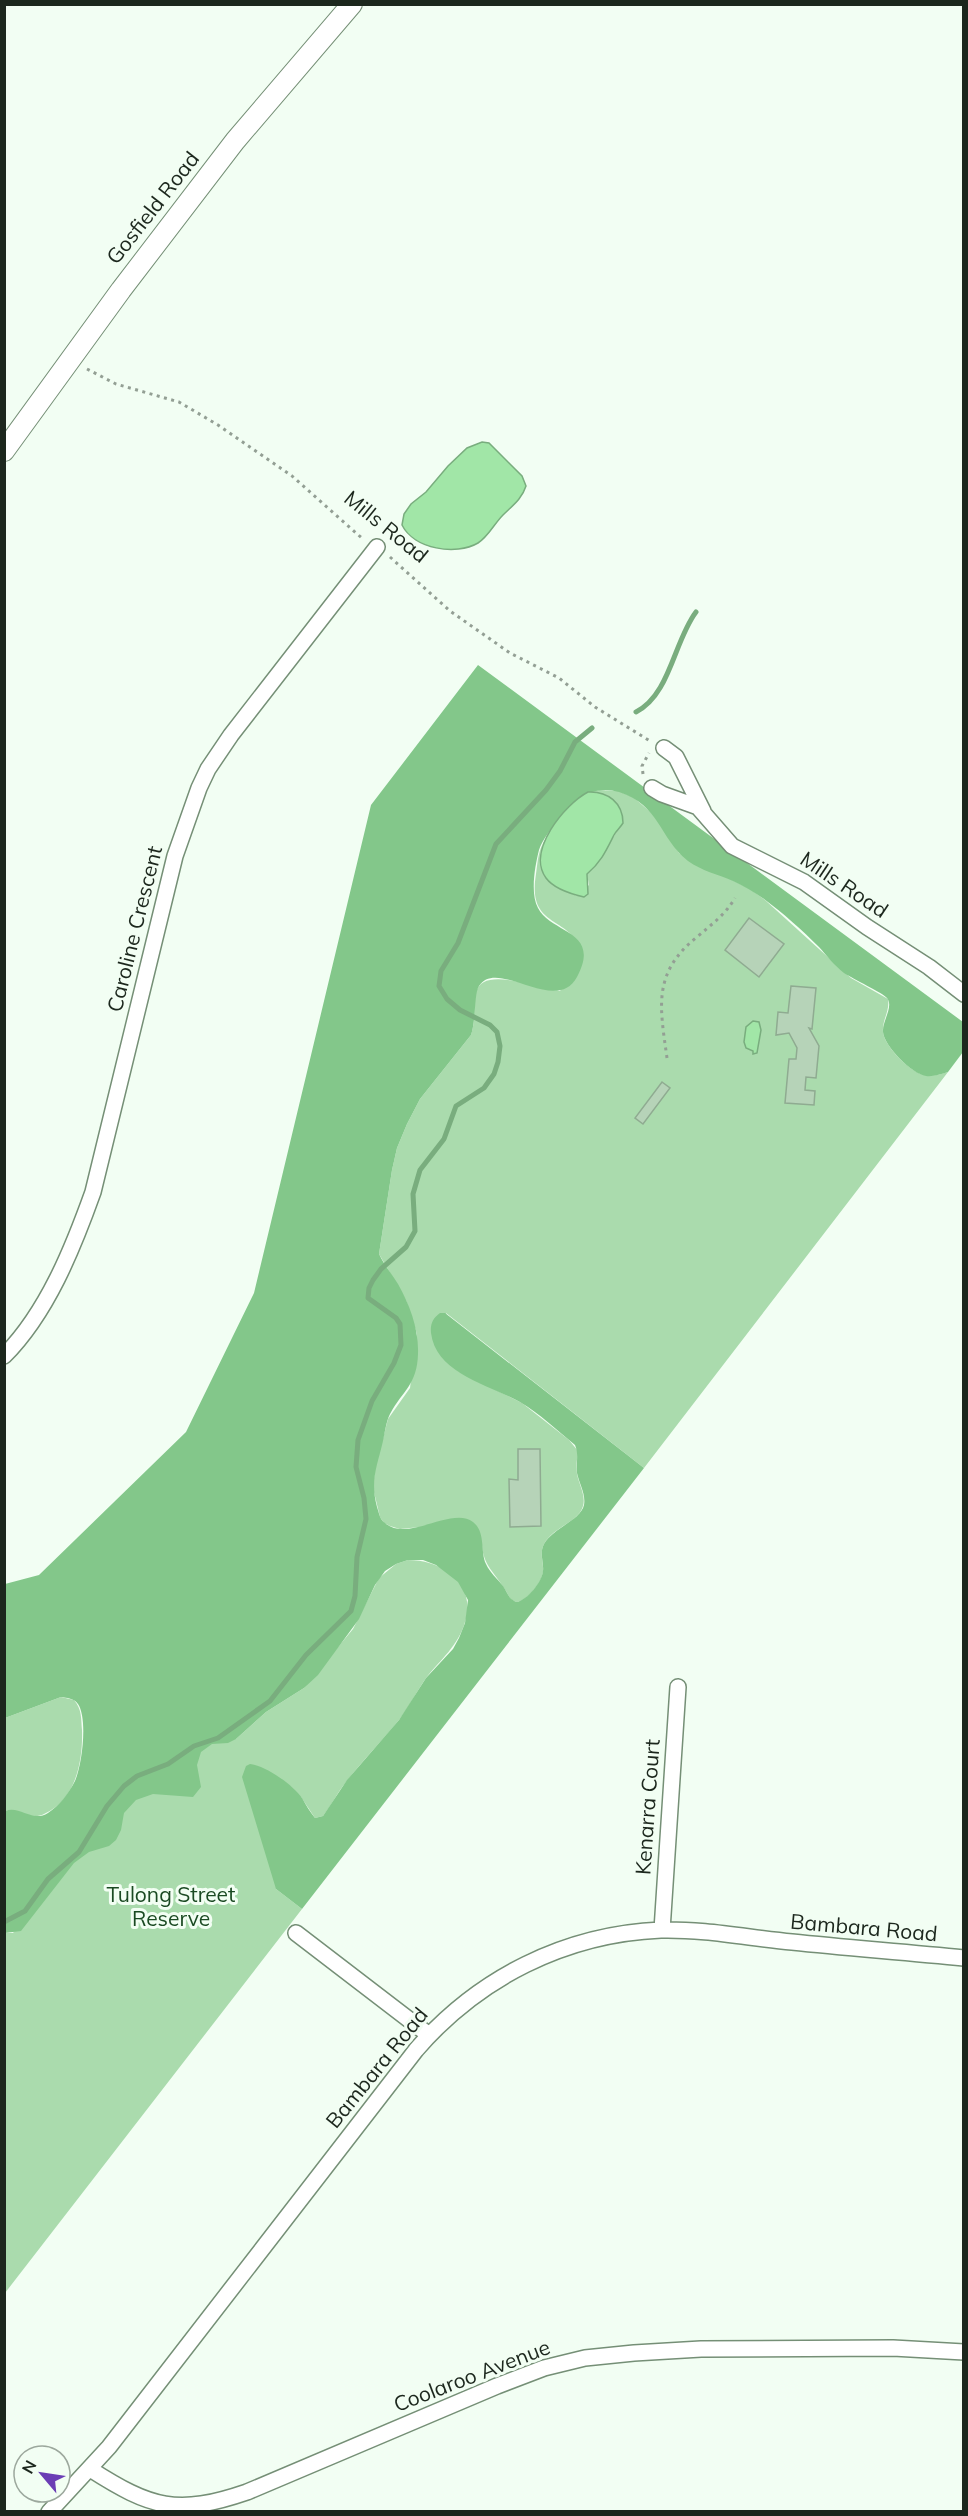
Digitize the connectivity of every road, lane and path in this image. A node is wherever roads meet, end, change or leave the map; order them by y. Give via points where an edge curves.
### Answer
1 (352, 4) edge
2 (71, 358) junction
3 (4, 451) edge
4 (377, 548) junction
5 (664, 748) junction
6 (652, 788) joint
7 (703, 812) junction
8 (735, 898) dead end
9 (963, 994) edge
10 (667, 1058) dead end
11 (4, 1356) edge
12 (678, 1687) dead end
13 (662, 1930) junction
14 (296, 1933) dead end
15 (963, 1958) edge
16 (429, 2035) junction
17 (963, 2352) edge
18 (90, 2469) junction
19 (49, 2511) edge

1 - 2 street, Gosfield Road via 235,141
2 - 3 street, Gosfield Road
2 - 4 path, Mills Road via 101,377 179,402 218,424 292,476
4 - 5 path, Mills Road via 450,611 510,653 559,678 595,707
4 - 11 street, Caroline Crescent via 231,735 199,788 175,856 93,1192 52,1286
5 - 6 path via 650,752 642,766 645,780
5 - 7 street, Mills Road via 676,757
6 - 7 street, Mills Road via 692,803
7 - 9 street, Mills Road via 732,846 804,882
8 - 10 path via 723,916 676,956 665,973 662,993
12 - 13 street, Kenarra Court
13 - 15 street, Bambara Road
13 - 16 street, Bambara Road via 602,1937 527,1963 464,2002
14 - 16 street
16 - 18 street, Bambara Road
17 - 18 street, Coolaroo Avenue via 893,2348 701,2349 585,2358 527,2374 247,2492 208,2503 154,2503
18 - 19 street, Bambara Road

